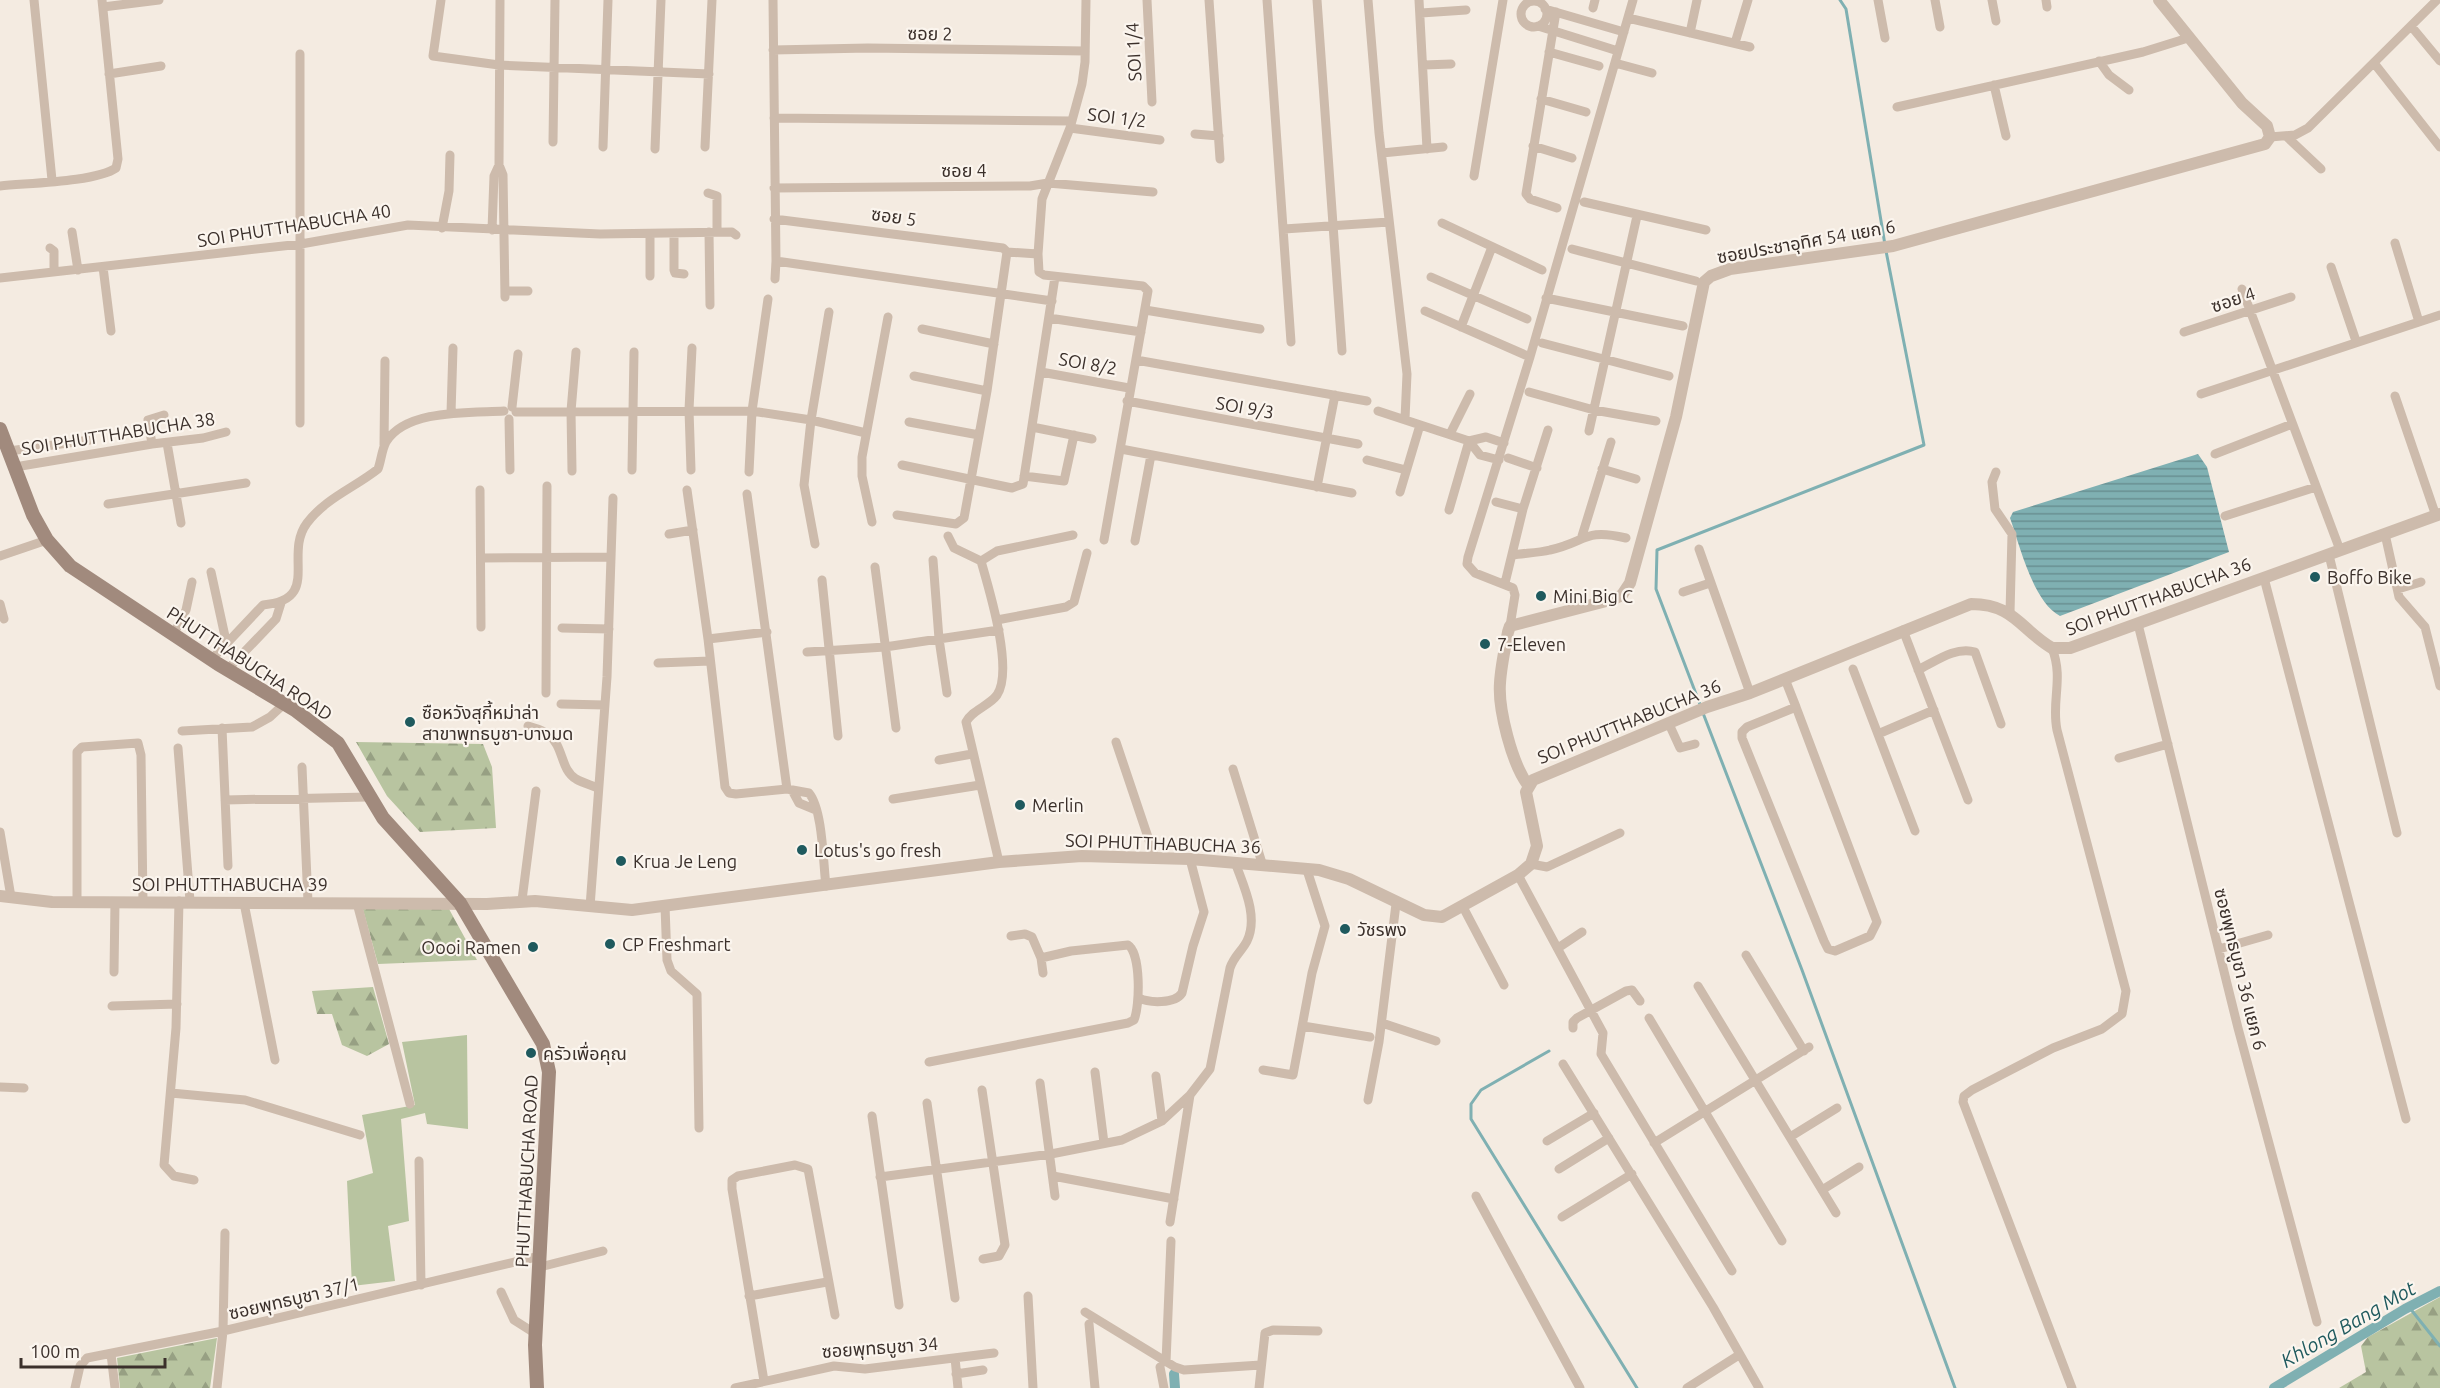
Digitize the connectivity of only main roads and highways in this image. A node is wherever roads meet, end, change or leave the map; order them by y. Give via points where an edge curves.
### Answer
1 (0, 429) edge
2 (537, 1388) edge

1 - 2 main road, PHUTTHABUCHA ROAD via 30,509 47,540 76,572 323,729 338,743 383,818 460,903 532,1023 548,1058

